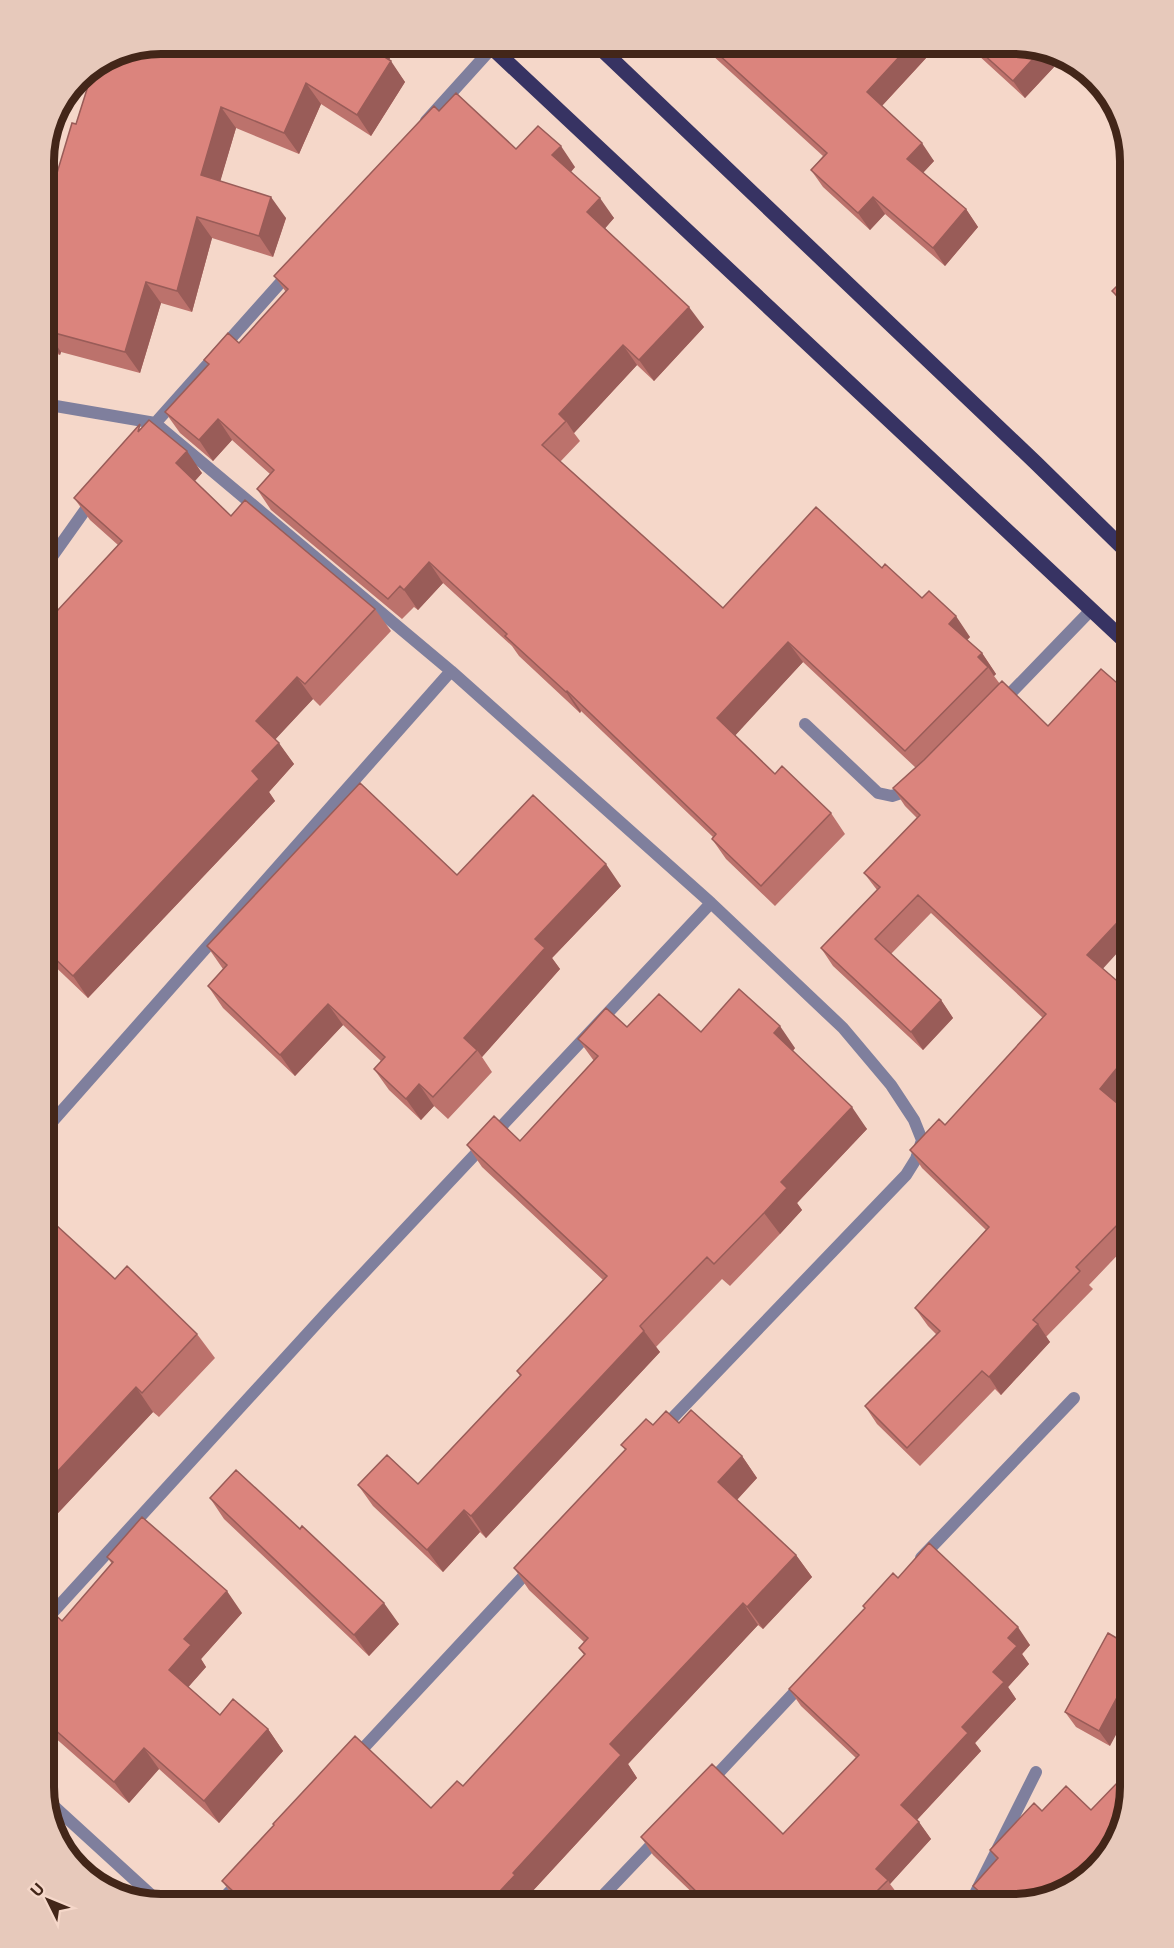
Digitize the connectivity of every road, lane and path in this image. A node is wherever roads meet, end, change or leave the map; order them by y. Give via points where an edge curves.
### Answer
1 (483, 54) edge
2 (499, 54) edge
3 (607, 54) edge
4 (414, 135) edge
5 (296, 266) edge
6 (54, 406) edge
7 (155, 423) junction
8 (140, 441) edge
9 (103, 487) edge
10 (1120, 544) edge
11 (54, 554) edge
12 (1092, 609) junction
13 (1120, 636) edge
14 (451, 671) junction
15 (990, 715) edge
16 (805, 724) dead end
17 (923, 779) edge
18 (711, 903) junction
19 (54, 1120) edge
20 (1074, 1398) dead end
21 (652, 1440) edge
22 (538, 1560) edge
23 (911, 1569) edge
24 (54, 1611) edge
25 (814, 1672) edge
26 (346, 1766) edge
27 (1036, 1772) dead end
28 (701, 1792) edge
29 (56, 1808) edge
30 (668, 1827) edge
31 (250, 1870) edge
32 (149, 1893) edge
33 (227, 1894) edge
34 (604, 1894) edge
35 (975, 1894) edge

1 - 4 street
2 - 12 main road
3 - 10 main road
5 - 7 street
6 - 7 street
7 - 8 street
7 - 14 street
9 - 11 street
12 - 13 main road
12 - 15 street
14 - 18 street
14 - 19 street
16 - 17 street via 878,793 907,793
18 - 21 street via 843,1028 891,1085 922,1140 906,1175
18 - 24 street via 321,1318
20 - 23 street
22 - 26 street
25 - 28 street
27 - 35 street
29 - 32 street
30 - 34 street
31 - 33 street

